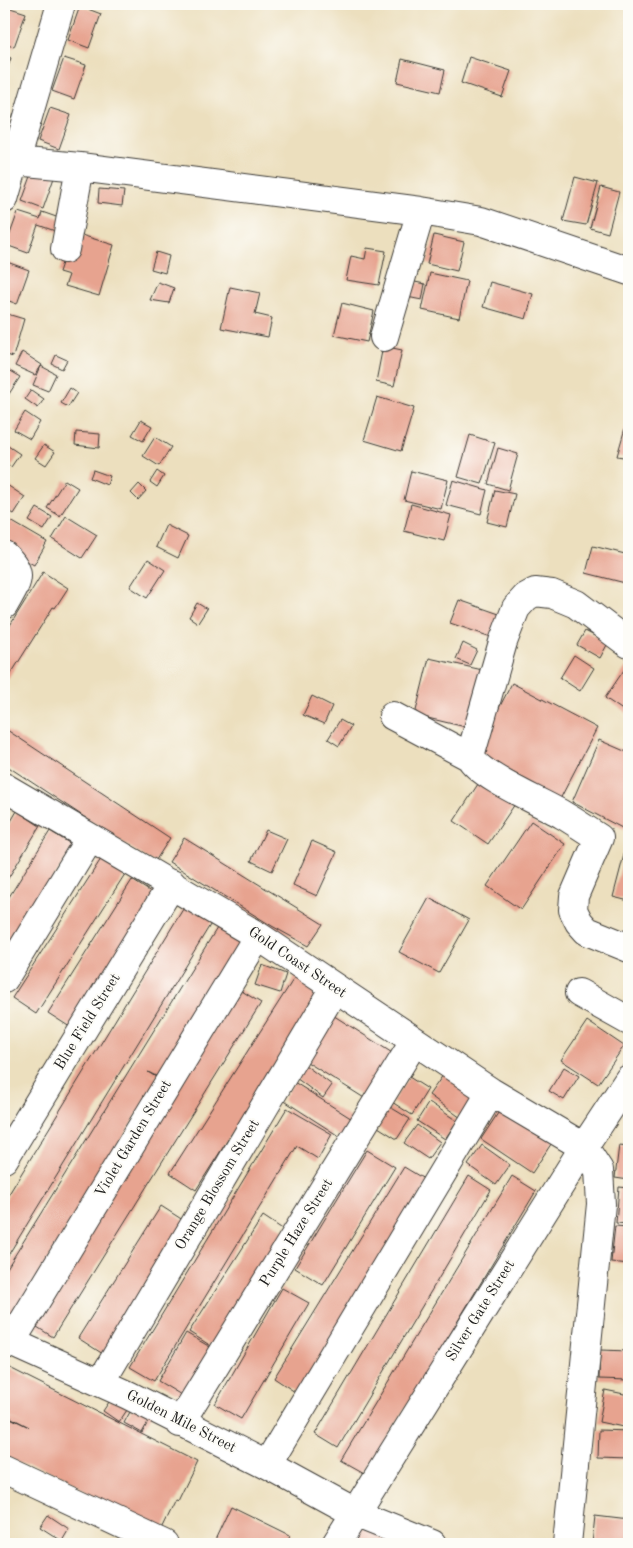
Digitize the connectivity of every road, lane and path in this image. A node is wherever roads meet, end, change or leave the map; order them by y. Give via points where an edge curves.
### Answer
1 (61, 4) edge
2 (15, 161) junction
3 (80, 167) junction
4 (4, 199) edge
5 (421, 211) junction
6 (65, 249) dead end
7 (629, 271) edge
8 (384, 338) dead end
9 (4, 555) edge
10 (4, 605) edge
11 (629, 644) edge
12 (393, 716) dead end
13 (470, 757) junction
14 (4, 787) edge
15 (90, 838) junction
16 (172, 884) junction
17 (258, 936) junction
18 (629, 948) edge
19 (4, 979) edge
20 (335, 988) junction
21 (579, 993) dead end
22 (629, 1021) edge
23 (414, 1042) junction
24 (629, 1079) edge
25 (491, 1092) junction
26 (584, 1148) junction
27 (4, 1159) edge
28 (7, 1340) edge
29 (100, 1382) junction
30 (180, 1423) junction
31 (268, 1465) junction
32 (4, 1469) edge
33 (355, 1512) junction
34 (164, 1544) edge
35 (336, 1544) edge
36 (432, 1544) edge
37 (567, 1544) edge

1 - 2 street
2 - 3 street
2 - 4 street
3 - 5 street
3 - 6 street
5 - 7 street via 481,221
5 - 8 street
9 - 10 street via 18,572
11 - 13 street via 576,604 552,594 535,592 526,597 516,608 503,642
12 - 13 street
13 - 18 street via 494,778 563,814 599,838 574,896 573,910 587,931
14 - 15 street, Gold Coast Street
15 - 16 street, Gold Coast Street
15 - 19 street
16 - 17 street, Gold Coast Street
16 - 27 street, Blue Field Street
17 - 20 street, Gold Coast Street
17 - 28 street, Violet Garden Street
20 - 23 street, Gold Coast Street
20 - 29 street, Orange Blossom Street
21 - 22 street
23 - 25 street, Gold Coast Street
23 - 30 street, Purple Haze Street
24 - 26 street, Silver Gate Street
25 - 26 street, Gold Coast Street
25 - 31 street
26 - 33 street, Silver Gate Street
26 - 37 street via 599,1170 601,1204
28 - 29 street, Golden Mile Street
29 - 30 street, Golden Mile Street
30 - 31 street, Golden Mile Street
31 - 33 street, Golden Mile Street
32 - 34 street
33 - 35 street, Silver Gate Street
33 - 36 street, Golden Mile Street

